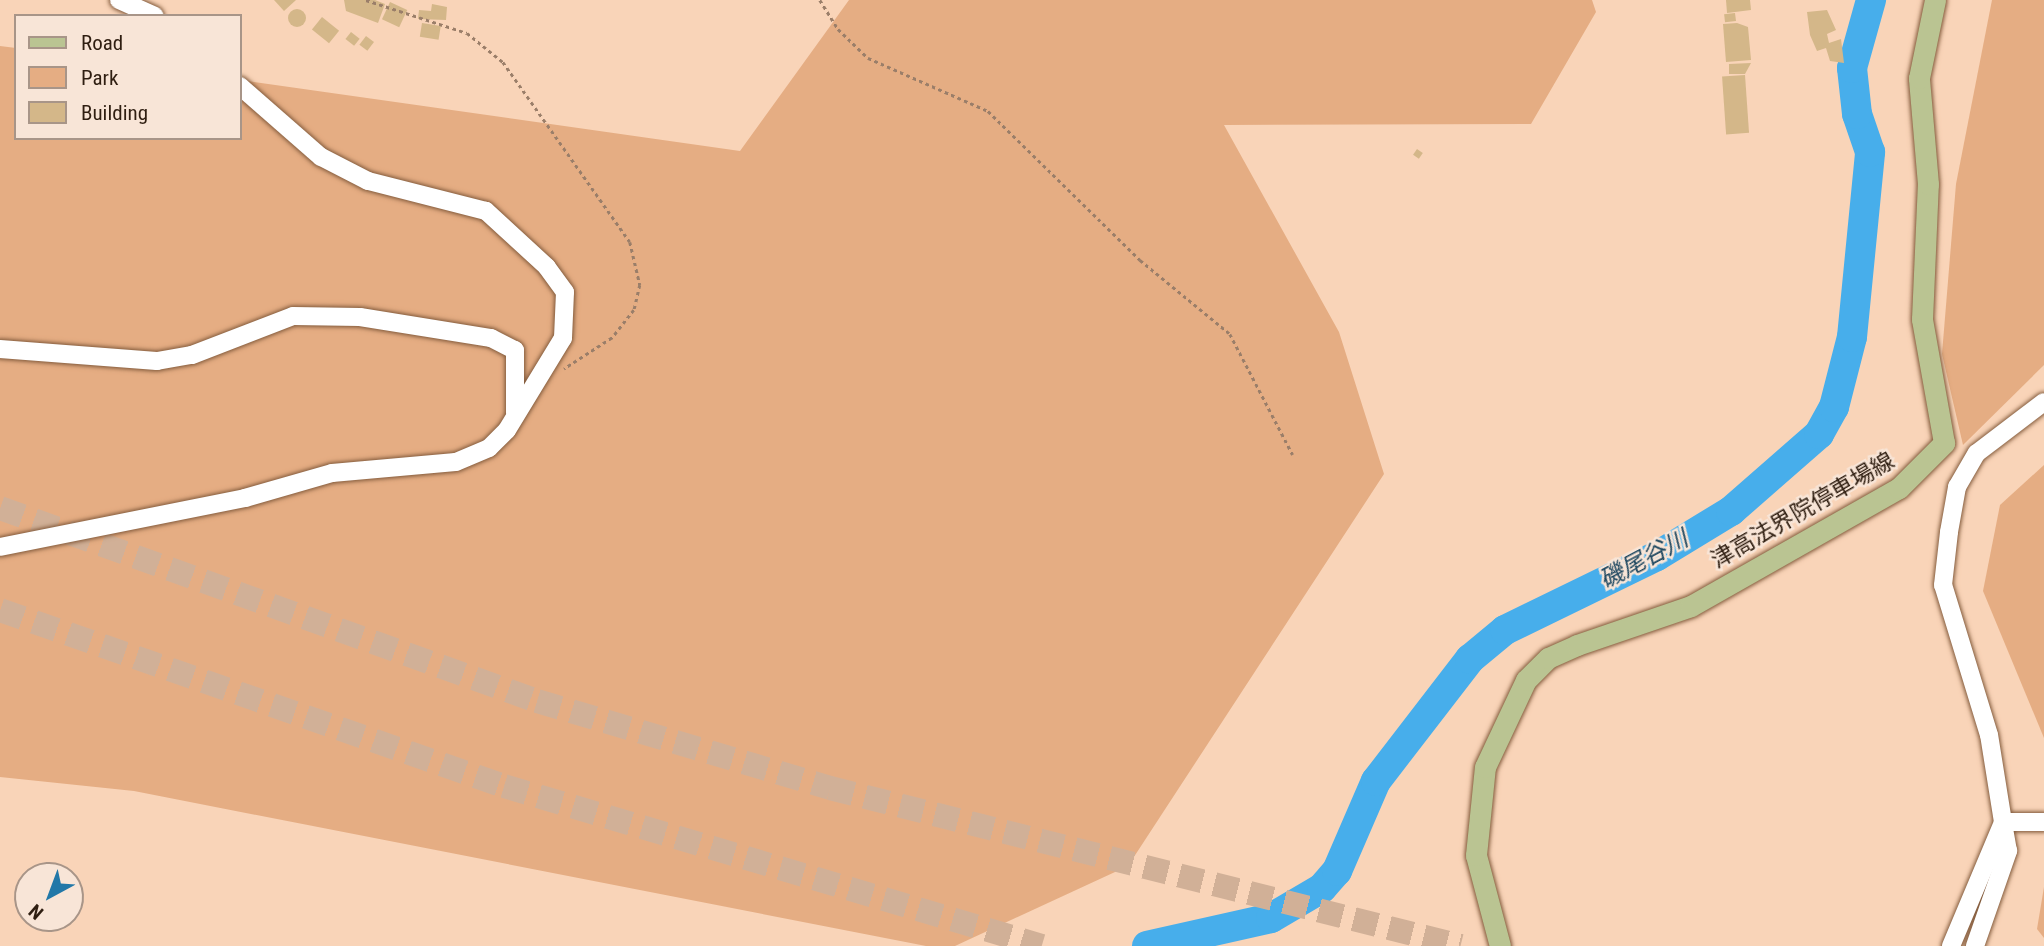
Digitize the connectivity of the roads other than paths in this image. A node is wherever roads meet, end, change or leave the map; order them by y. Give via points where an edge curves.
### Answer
1 (119, 0) edge
2 (1935, 0) edge
3 (150, 14) edge
4 (242, 88) edge
5 (0, 349) edge
6 (2044, 402) edge
7 (514, 413) junction
8 (0, 547) edge
9 (2003, 822) junction
10 (2044, 822) edge
11 (1500, 946) edge
12 (1951, 946) edge
13 (1975, 946) edge

1 - 3 street
2 - 11 main road, 津高法界院停車場線 via 1919,78 1928,184 1922,319 1944,443 1899,488 1691,606 1548,658 1526,680 1485,767 1476,855
4 - 7 street via 321,157 368,181 486,211 547,267 568,310 564,338 540,382
5 - 7 street via 157,361 192,355 293,316 360,317 491,338 514,350
6 - 9 street via 2000,429 1957,487 1943,585 1989,735
7 - 8 street via 489,448 456,462 332,473 245,498
9 - 10 street
9 - 12 street
9 - 13 street via 2008,851

